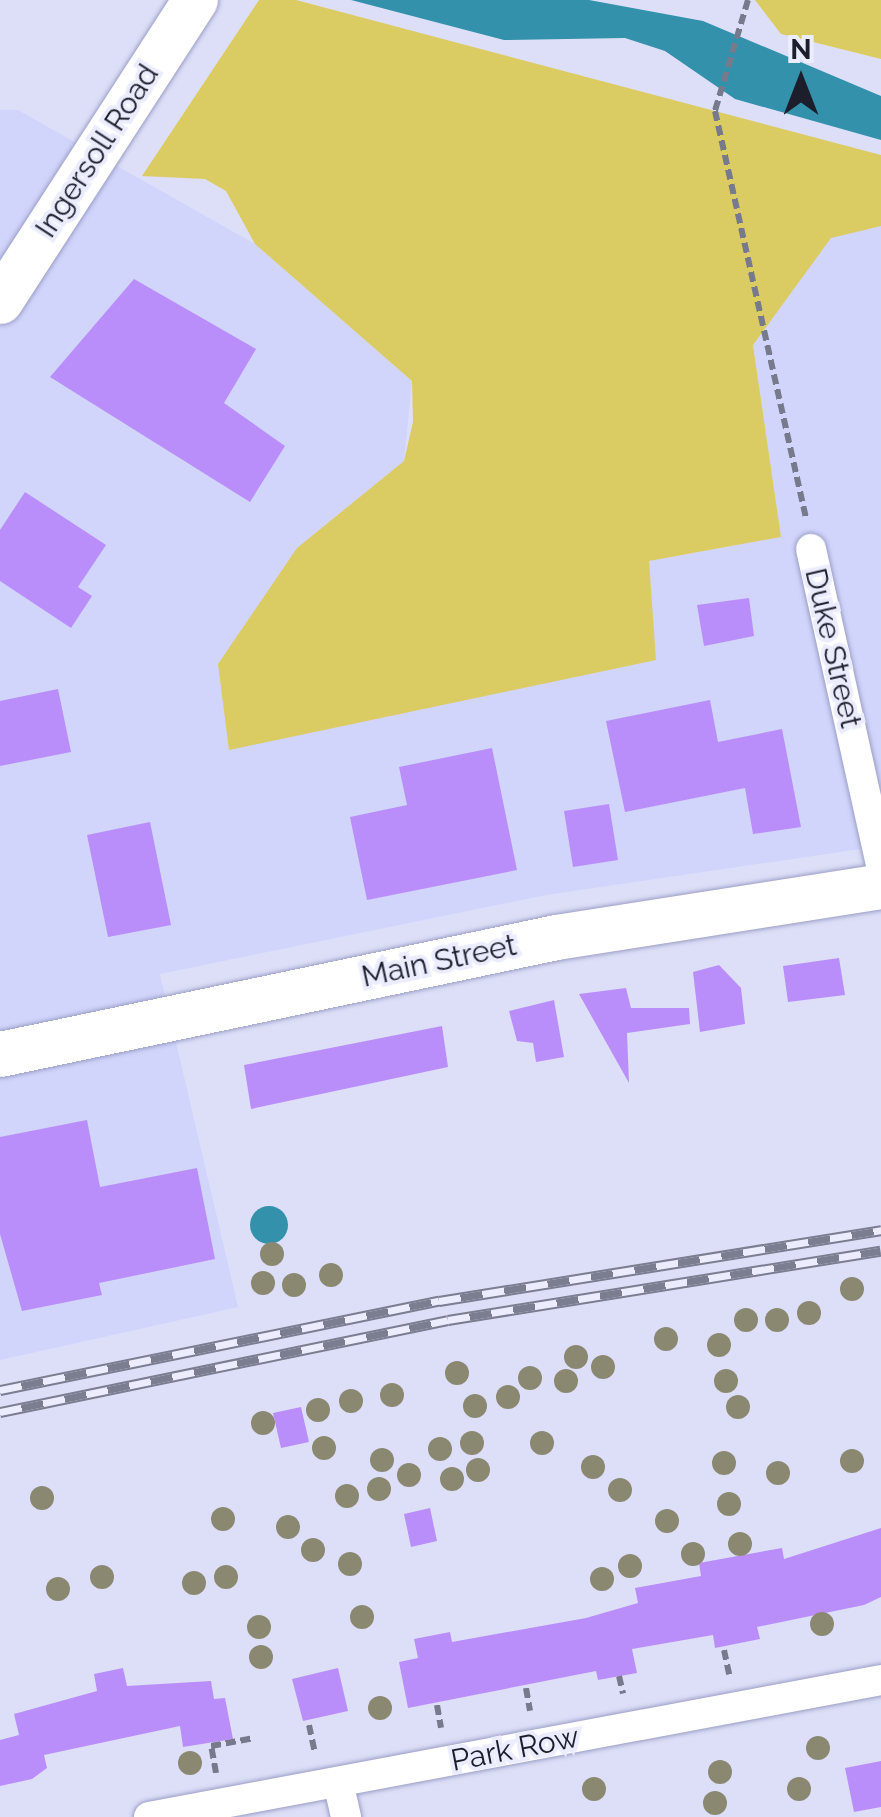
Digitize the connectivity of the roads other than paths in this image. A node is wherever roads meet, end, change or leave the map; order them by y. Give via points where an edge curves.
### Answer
1 (195, 0) edge
2 (0, 302) edge
3 (811, 550) road end
4 (881, 865) edge
5 (881, 886) edge
6 (0, 1054) edge
7 (881, 1680) edge
8 (338, 1782) junction
9 (149, 1817) edge
10 (346, 1817) edge

1 - 2 main road, Ingersoll Road
3 - 4 street, Duke Street
5 - 6 main road, Main Street via 556,937
7 - 8 street, Park Row
8 - 9 street, Park Row
8 - 10 street

